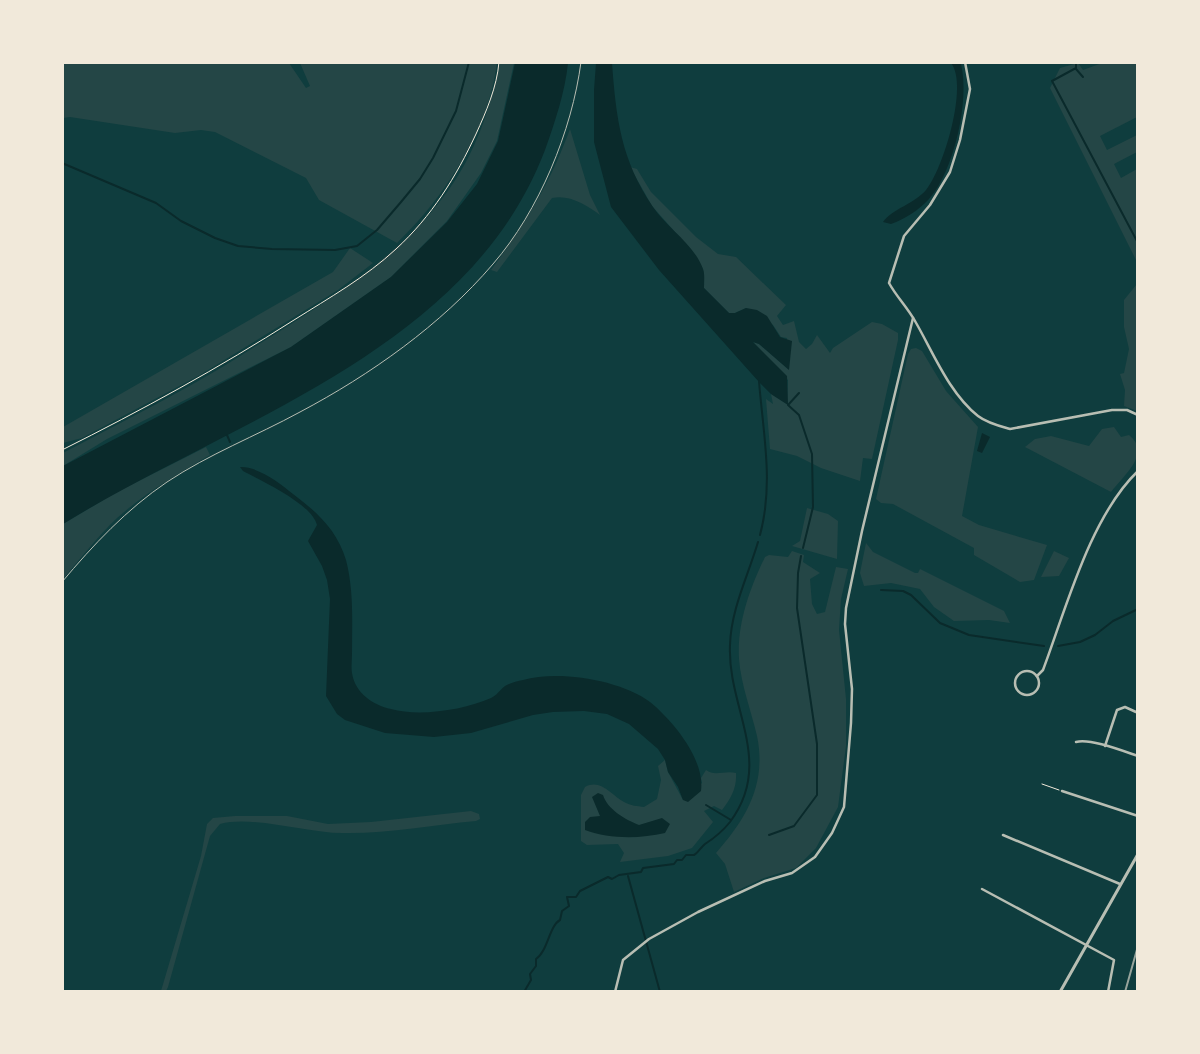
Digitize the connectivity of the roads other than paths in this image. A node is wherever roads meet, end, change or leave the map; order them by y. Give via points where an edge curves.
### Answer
1 (581, 62) edge
2 (965, 62) edge
3 (913, 318) junction
4 (1138, 415) edge
5 (1138, 472) edge
6 (62, 582) edge
7 (1037, 676) junction
8 (1136, 712) dead end
9 (1076, 742) dead end
10 (1105, 746) junction
11 (1138, 756) edge
12 (1062, 791) road end
13 (1138, 816) edge
14 (1003, 835) dead end
15 (1138, 854) edge
16 (1120, 884) junction
17 (982, 888) dead end
18 (1085, 945) junction
19 (615, 992) edge
20 (1060, 992) edge
21 (1108, 992) edge

1 - 6 lane via 570,119 549,174 531,209 495,262 469,290 418,335 351,382 167,482 123,516
2 - 3 street via 970,89 950,172 930,205 904,236 889,282
3 - 4 street via 943,373 978,416 993,425 1010,429 1112,410 1127,410
3 - 19 street via 846,608 852,688 844,807 832,833 815,857 792,873 765,881 702,910 649,939 623,960
5 - 7 street via 1119,492 1100,524 1043,670
7 - 7 street via 1039,684 1032,694 1018,690 1015,682 1021,672 1028,671
8 - 10 street via 1125,707 1117,710
9 - 10 street
10 - 11 street
12 - 13 street
14 - 16 street
15 - 16 street
16 - 18 street
17 - 18 street
18 - 20 street
18 - 21 street via 1114,960

